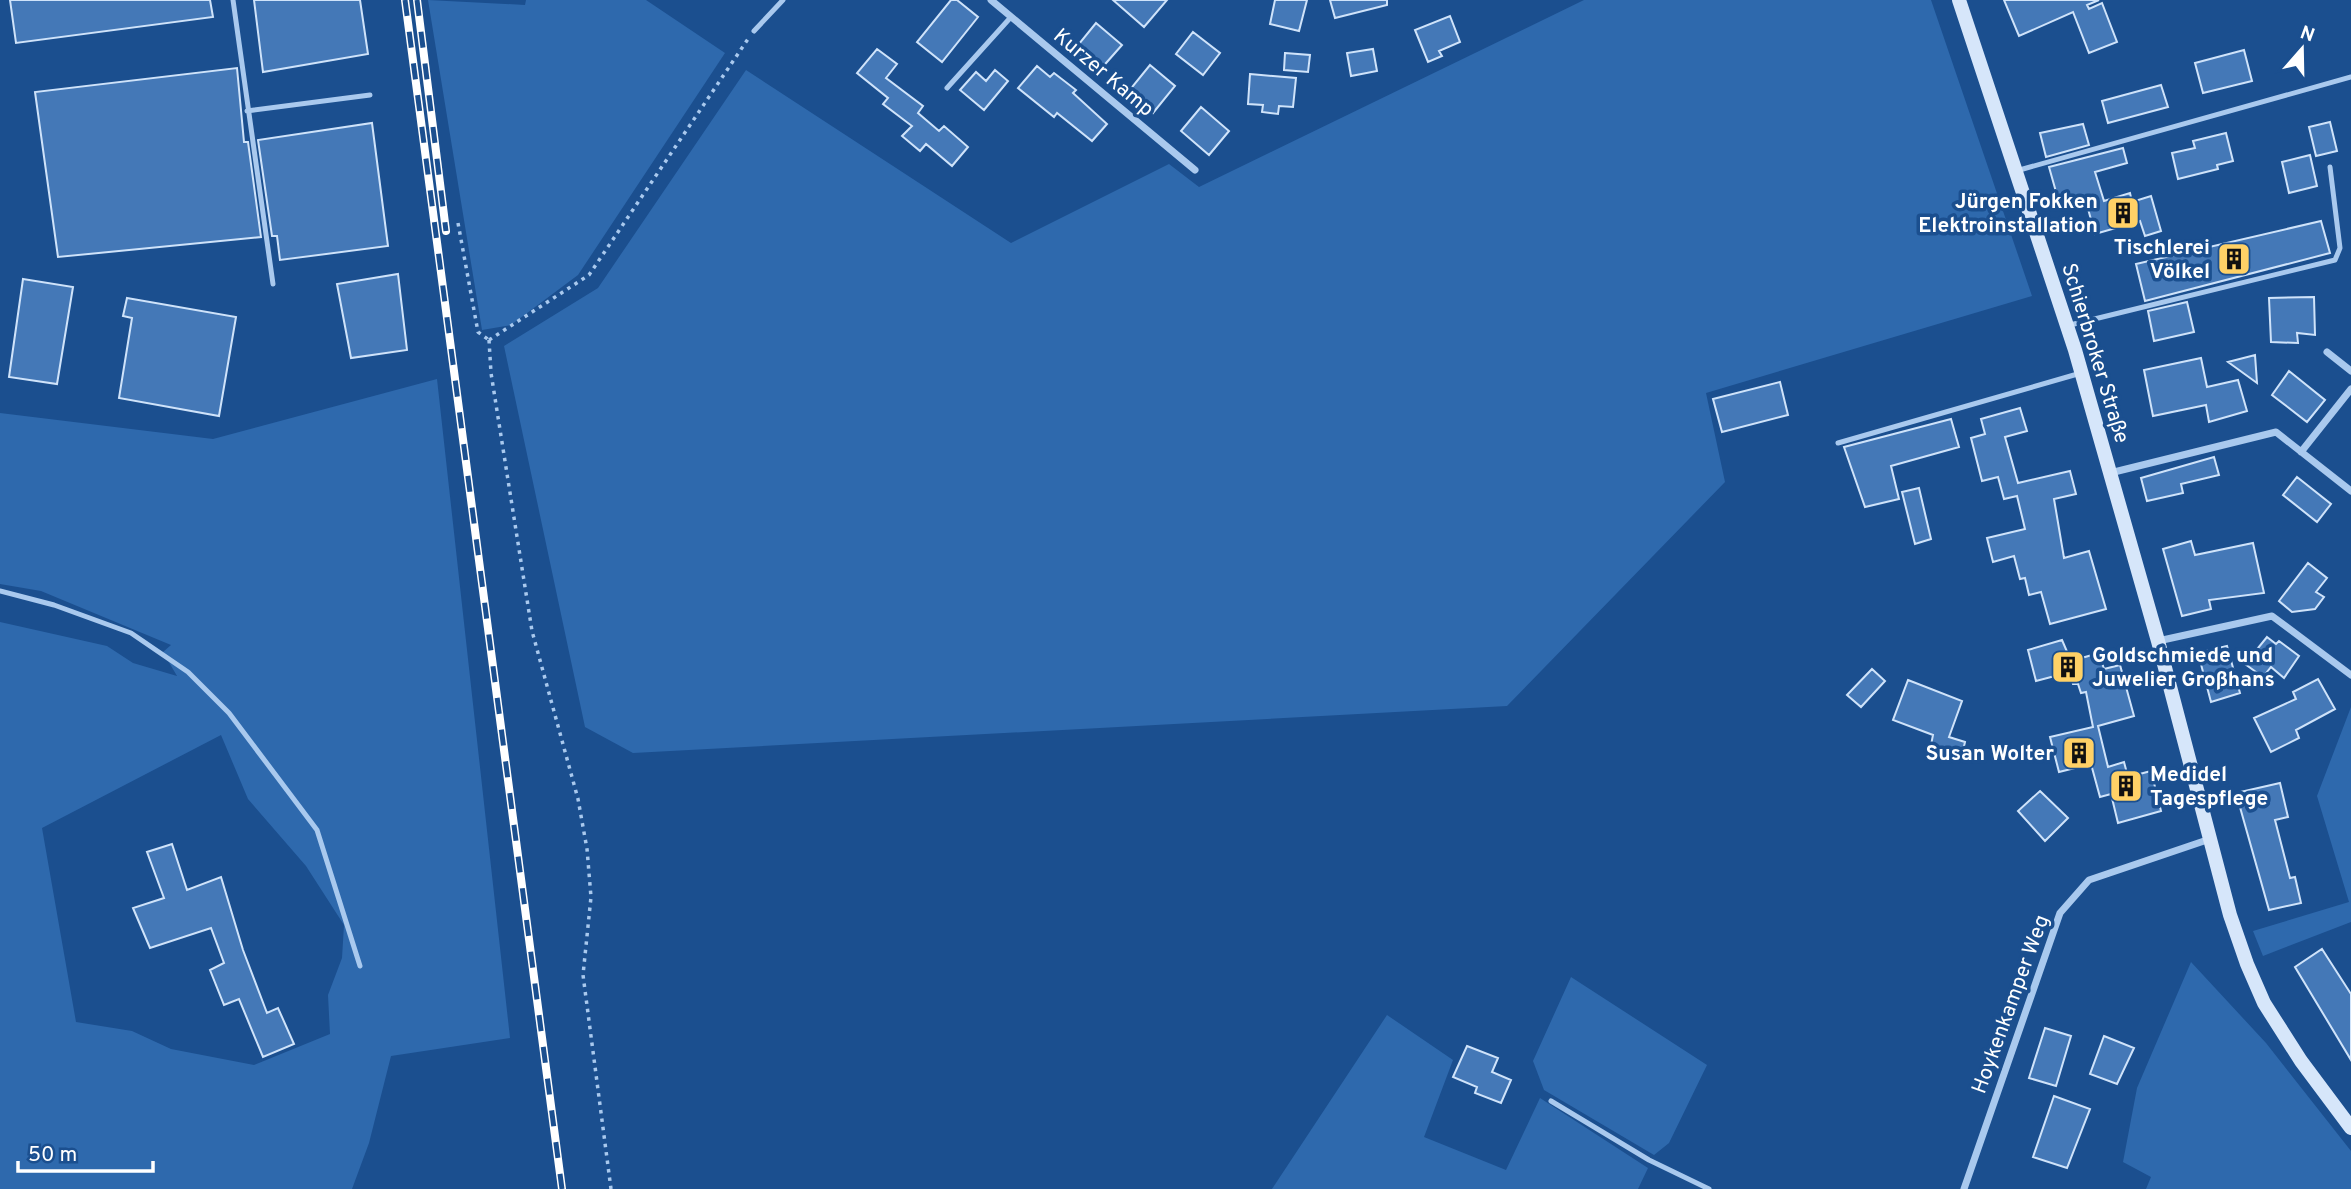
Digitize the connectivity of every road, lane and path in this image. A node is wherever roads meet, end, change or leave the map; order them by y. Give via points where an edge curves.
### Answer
1 (233, 0) edge
2 (783, 0) edge
3 (991, 0) edge
4 (1959, 0) edge
5 (1011, 17) junction
6 (754, 31) joint
7 (2351, 77) edge
8 (947, 88) dead end
9 (370, 95) dead end
10 (247, 111) junction
11 (2330, 167) dead end
12 (1195, 170) dead end
13 (2016, 171) junction
14 (458, 223) dead end
15 (273, 284) dead end
16 (2067, 326) junction
17 (489, 340) junction
18 (2327, 352) dead end
19 (2351, 371) edge
20 (2081, 373) junction
21 (2351, 389) edge
22 (1838, 443) dead end
23 (2301, 452) junction
24 (2110, 474) junction
25 (2351, 491) edge
26 (0, 592) edge
27 (2158, 640) junction
28 (2351, 675) edge
29 (2210, 839) junction
30 (360, 966) dead end
31 (1551, 1101) dead end
32 (2351, 1128) edge
33 (611, 1189) edge
34 (1709, 1189) edge
35 (1964, 1189) edge

1 - 10 lane
2 - 6 lane
3 - 5 street, Kurzer Kamp
4 - 13 main road, Schierbroker Straße
5 - 8 lane
5 - 12 street, Kurzer Kamp
6 - 17 path via 589,275
7 - 13 lane
9 - 10 lane
10 - 15 lane
11 - 16 lane via 2340,248 2335,260
13 - 16 main road, Schierbroker Straße
14 - 17 path via 478,332
16 - 20 main road, Schierbroker Straße
17 - 33 path via 532,631 578,799 587,849 590,897 583,975
18 - 19 street
20 - 22 lane
20 - 24 main road, Schierbroker Straße
21 - 23 street
23 - 24 street via 2276,432
23 - 25 street
24 - 27 main road, Schierbroker Straße
26 - 30 lane via 54,605 131,633 188,672 229,713 317,830
27 - 28 street via 2272,616
27 - 29 main road, Schierbroker Straße
29 - 32 main road, Schierbroker Straße via 2230,915 2264,1003
29 - 35 street, Hoykenkamper Weg via 2089,880 2060,913
31 - 34 lane via 1649,1160

